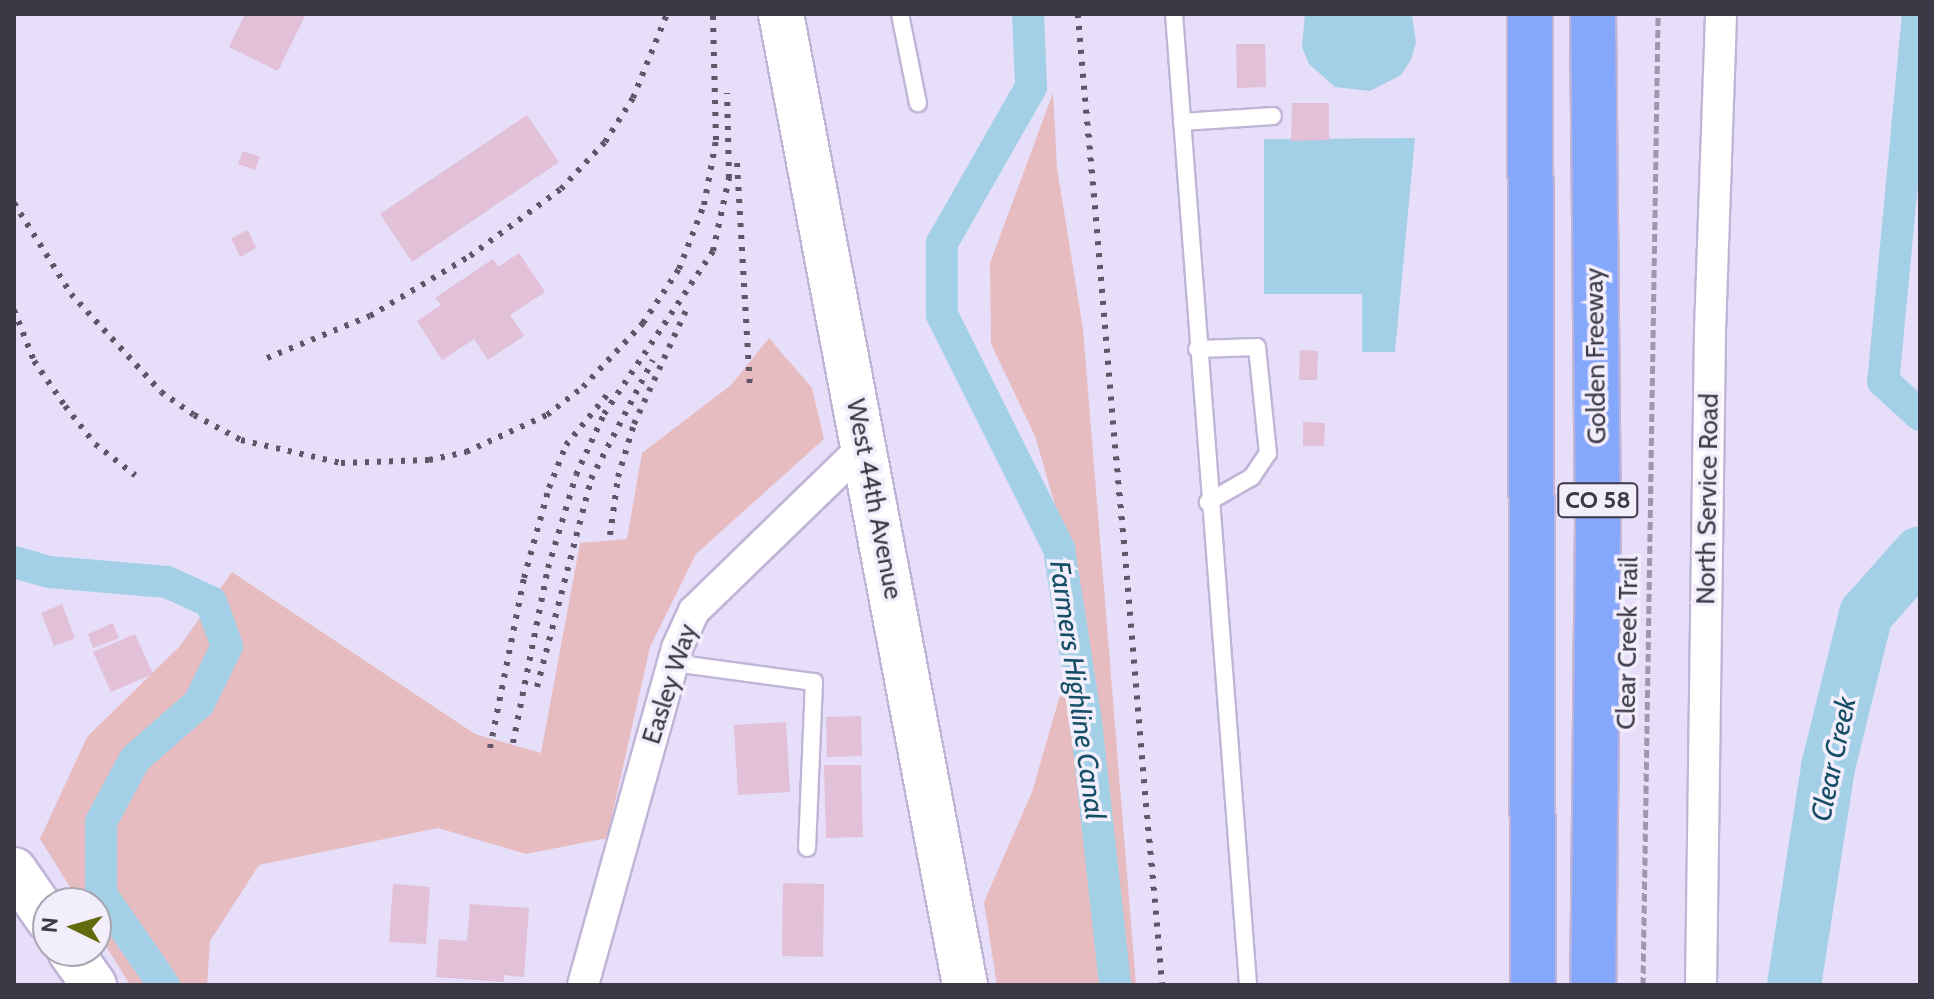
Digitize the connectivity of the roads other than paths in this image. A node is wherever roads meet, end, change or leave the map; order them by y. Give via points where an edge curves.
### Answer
1 (781, 14) edge
2 (900, 14) edge
3 (1174, 14) edge
4 (1530, 14) edge
5 (1593, 14) edge
6 (1721, 14) edge
7 (918, 103) dead end
8 (1273, 116) dead end
9 (1182, 122) junction
10 (1197, 349) junction
11 (864, 446) junction
12 (1208, 502) junction
13 (673, 663) junction
14 (807, 848) dead end
15 (81, 967) edge
16 (94, 985) edge
17 (583, 985) edge
18 (965, 985) edge
19 (1248, 985) edge
20 (1533, 985) edge
21 (1593, 985) edge
22 (1701, 985) edge

1 - 11 street, West 44th Avenue
2 - 7 lane
3 - 9 lane
4 - 20 highway, CO 58
5 - 21 highway, Golden Freeway / CO 58 via 1598,527
6 - 22 street, North Service Road via 1710,331
8 - 9 lane
9 - 10 lane
10 - 12 lane
10 - 12 lane via 1257,347 1268,453 1252,477
11 - 13 street, Easley Way via 694,611
11 - 18 street, West 44th Avenue
12 - 19 lane
13 - 14 lane via 814,682
13 - 17 street, Easley Way
15 - 16 street

